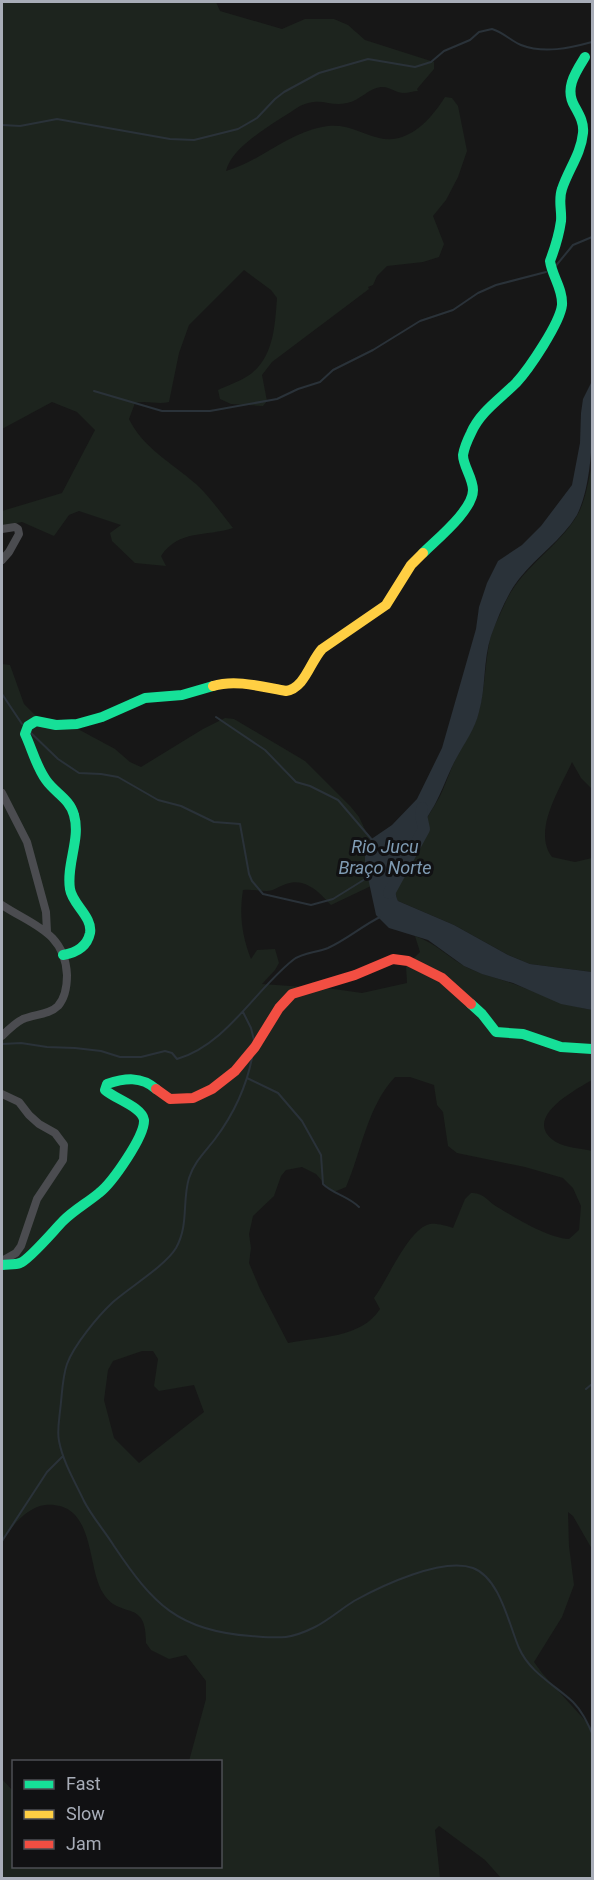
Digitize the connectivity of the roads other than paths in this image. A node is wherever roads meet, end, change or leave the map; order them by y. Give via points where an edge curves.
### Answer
1 (585, 57) dead end
2 (2, 529) edge
3 (2, 560) edge
4 (2, 793) edge
5 (2, 905) edge
6 (47, 932) junction
7 (63, 955) junction
8 (2, 1036) edge
9 (592, 1049) edge
10 (2, 1094) edge
11 (2, 1263) edge

1 - 7 street via 569,90 583,132 560,197 561,219 550,261 560,288 559,315 518,381 484,413 471,432 463,456 472,481 471,499 457,519 411,565 386,605 321,649 304,680 293,690 222,683 183,695 145,698 77,724 36,721 28,726 25,734 46,781 74,815 69,882 72,898 88,921 90,931 84,946
2 - 3 street via 15,527 19,534
4 - 6 street via 27,842 46,912
5 - 6 street
6 - 7 street
7 - 8 street via 67,982 57,1006 23,1019
9 - 11 street via 561,1047 523,1034 496,1032 442,978 408,961 393,959 292,994 235,1071 212,1089 193,1098 175,1100 138,1079 110,1081 106,1092 142,1115 141,1133 112,1181 100,1193 71,1213 21,1263
10 - 11 street via 19,1102 39,1124 55,1133 64,1146 63,1160 38,1199 21,1246

